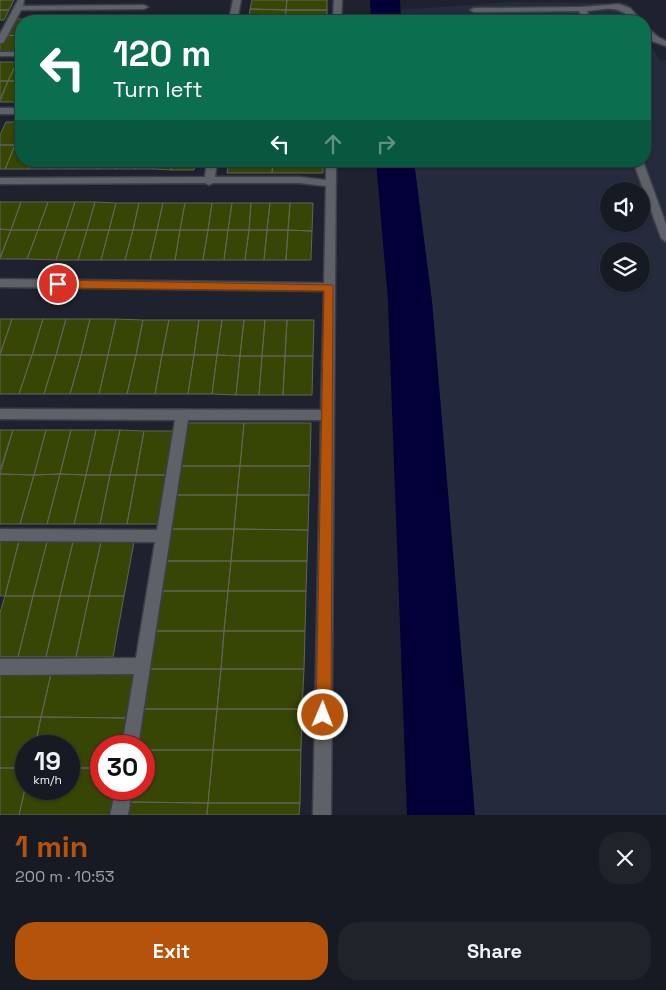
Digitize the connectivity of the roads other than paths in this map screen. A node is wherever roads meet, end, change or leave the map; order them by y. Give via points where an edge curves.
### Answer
1 (22, 0) edge
2 (237, 0) edge
3 (338, 0) edge
4 (145, 4) edge
5 (18, 8) junction
6 (582, 9) junction
7 (474, 10) dead end
8 (235, 15) edge
9 (337, 15) edge
10 (584, 15) edge
11 (632, 15) edge
12 (651, 35) edge
13 (0, 42) edge
14 (666, 44) edge
15 (0, 54) edge
16 (15, 54) edge
17 (0, 111) edge
18 (15, 111) edge
19 (211, 167) edge
20 (331, 167) edge
21 (640, 167) edge
22 (0, 181) edge
23 (209, 182) junction
24 (330, 183) junction
25 (666, 238) edge
26 (0, 283) edge
27 (330, 287) junction
28 (0, 414) edge
29 (182, 415) junction
30 (328, 415) junction
31 (0, 535) edge
32 (163, 536) junction
33 (143, 666) junction
34 (0, 667) edge
35 (132, 735) edge
36 (122, 800) edge
37 (119, 815) edge
38 (322, 815) edge

1 - 5 street
2 - 8 street
3 - 9 street
4 - 5 street
5 - 13 street
6 - 7 street
6 - 10 street
6 - 11 street via 619,6
12 - 14 street
15 - 16 street
17 - 18 street
19 - 23 street
20 - 24 street
21 - 25 street
22 - 23 street
23 - 24 street via 299,180
24 - 27 street
26 - 27 street
27 - 30 street
28 - 29 street
29 - 30 street
29 - 32 street
30 - 38 street
31 - 32 street
32 - 33 street
33 - 34 street
33 - 35 street
36 - 37 street

